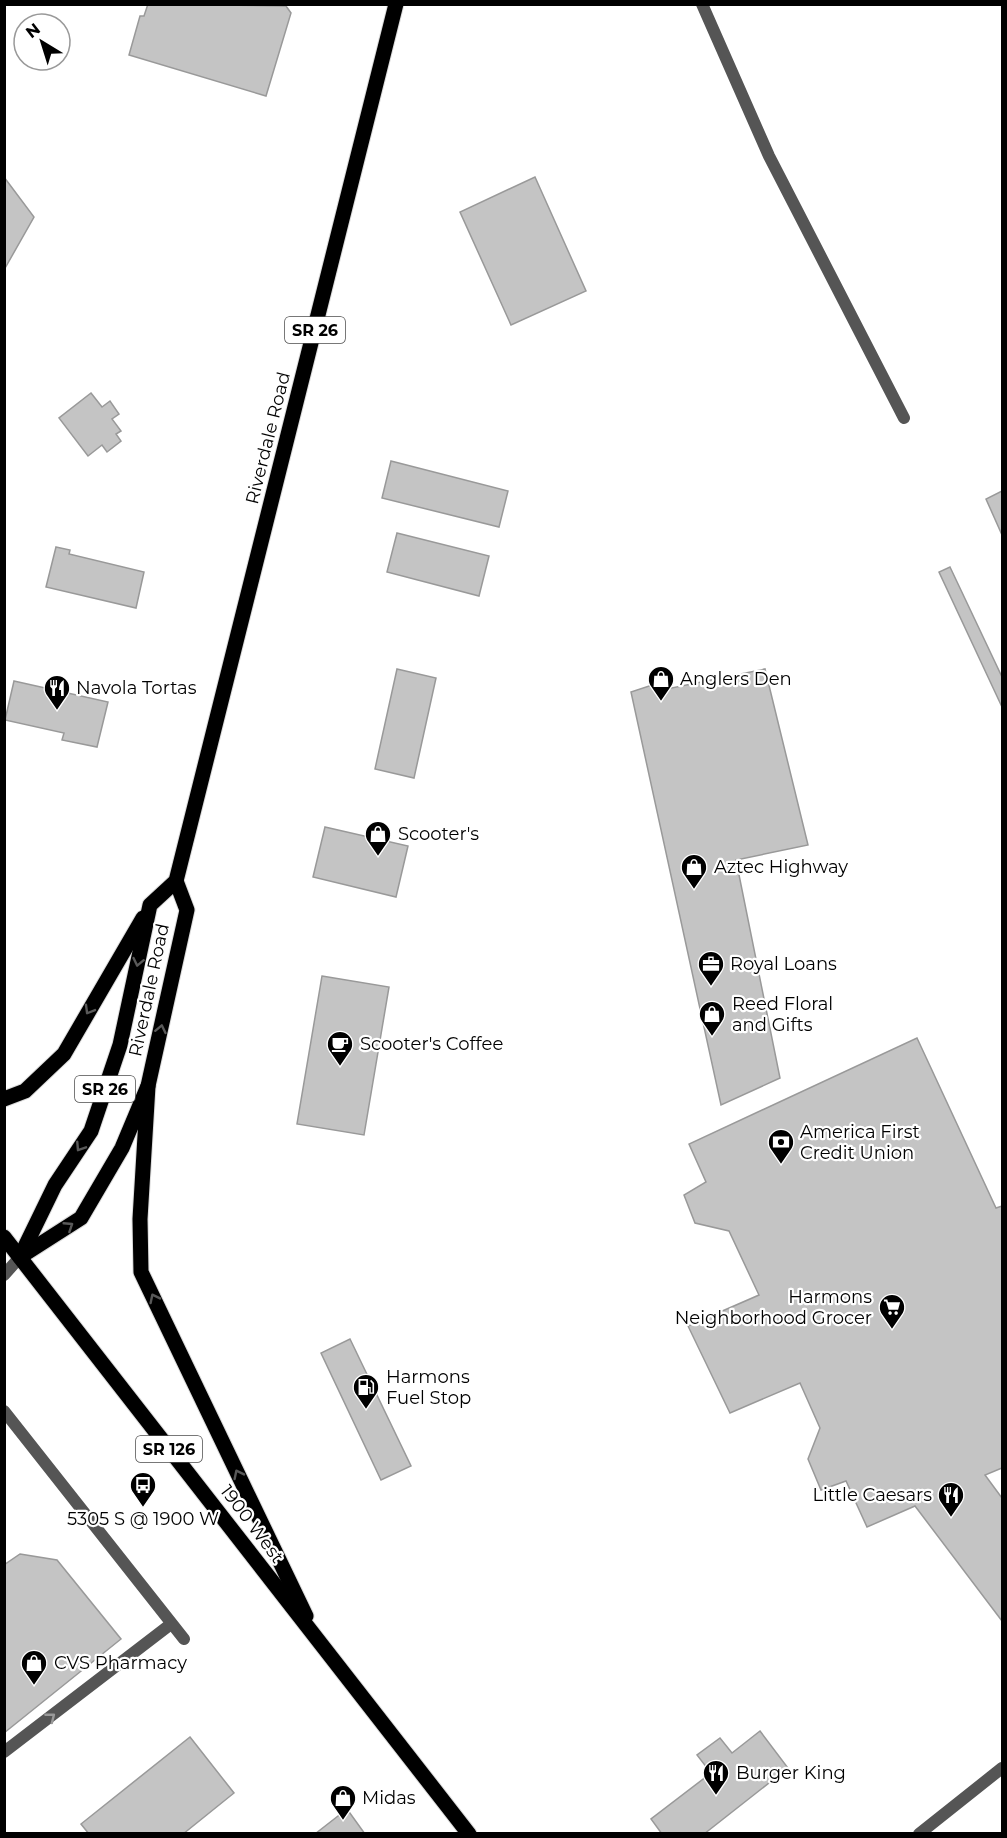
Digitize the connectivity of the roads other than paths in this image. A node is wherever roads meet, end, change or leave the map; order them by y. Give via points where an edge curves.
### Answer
1 (396, 4) edge
2 (702, 4) edge
3 (904, 418) dead end
4 (176, 881) junction
5 (150, 905) junction
6 (148, 1086) junction
7 (4, 1099) edge
8 (4, 1237) edge
9 (20, 1257) junction
10 (4, 1275) edge
11 (4, 1411) edge
12 (171, 1624) junction
13 (184, 1639) dead end
14 (318, 1640) junction
15 (4, 1752) edge
16 (1002, 1768) edge
17 (469, 1833) edge
18 (919, 1833) edge

1 - 4 main road, Riverdale Road / SR 26
2 - 3 street via 769,156
4 - 5 main road, Riverdale Road
6 -> 4 main road, Riverdale Road / SR 26 via 187,910
5 -> 7 main road via 64,1054 25,1091
5 -> 9 main road, Riverdale Road / SR 26 via 120,1045 92,1131 55,1185
9 -> 6 main road, Riverdale Road / SR 26 via 81,1218 122,1148
14 -> 6 main road via 141,1272
8 - 9 main road, 1900 West / SR 126
9 - 10 street
9 - 14 main road, 1900 West / SR 126
11 - 12 street
12 - 13 street
15 -> 12 street
14 - 17 main road, 1900 West / SR 126
16 - 18 street

